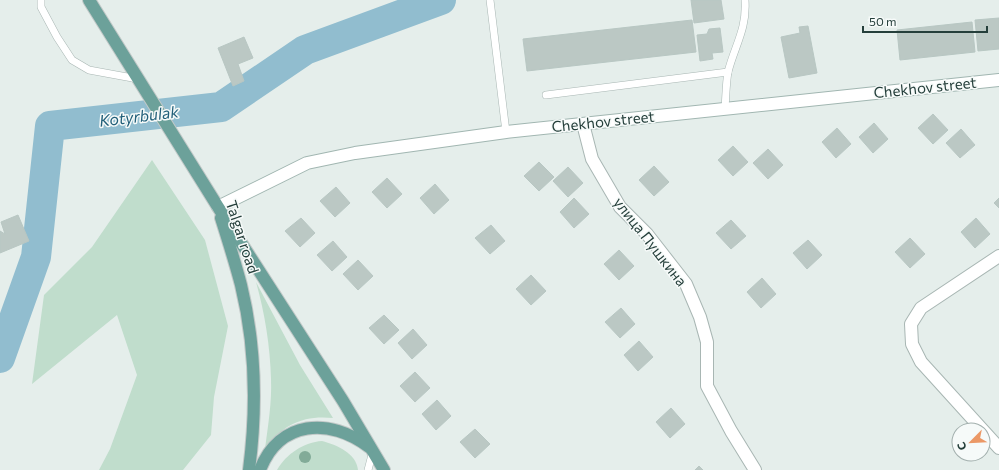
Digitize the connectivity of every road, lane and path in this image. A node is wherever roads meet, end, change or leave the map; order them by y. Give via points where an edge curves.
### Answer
1 (41, 0) edge
2 (88, 0) edge
3 (490, 0) edge
4 (745, 0) edge
5 (728, 72) junction
6 (138, 79) junction
7 (999, 80) edge
8 (546, 95) dead end
9 (725, 108) junction
10 (582, 124) junction
11 (506, 132) junction
12 (218, 207) junction
13 (999, 256) edge
14 (999, 448) edge
15 (373, 450) junction
16 (249, 470) edge
17 (260, 470) edge
18 (368, 470) edge
19 (384, 470) edge
20 (755, 470) edge

1 - 6 lane via 41,7 57,38 72,60 89,70
2 - 6 main road, Talgar road
3 - 11 lane
4 - 5 lane via 742,34
5 - 8 lane
5 - 9 lane
6 - 12 main road, Talgar road
7 - 9 main road, Chekhov street
9 - 10 main road, Chekhov street
10 - 11 main road, Chekhov street
10 - 20 main road, улица Пушкина via 592,159 620,207 647,234 686,284 707,342 707,386
11 - 12 main road, Chekhov street via 355,153 307,163
12 - 15 main road, Talgar road
12 - 16 main road, Talgar road via 241,285 251,344 254,409
13 - 14 main road via 921,308 911,324 912,344 921,362
15 - 17 main road, Talgar road via 338,430 297,430 280,441
15 - 18 lane
15 - 19 main road, Talgar road

